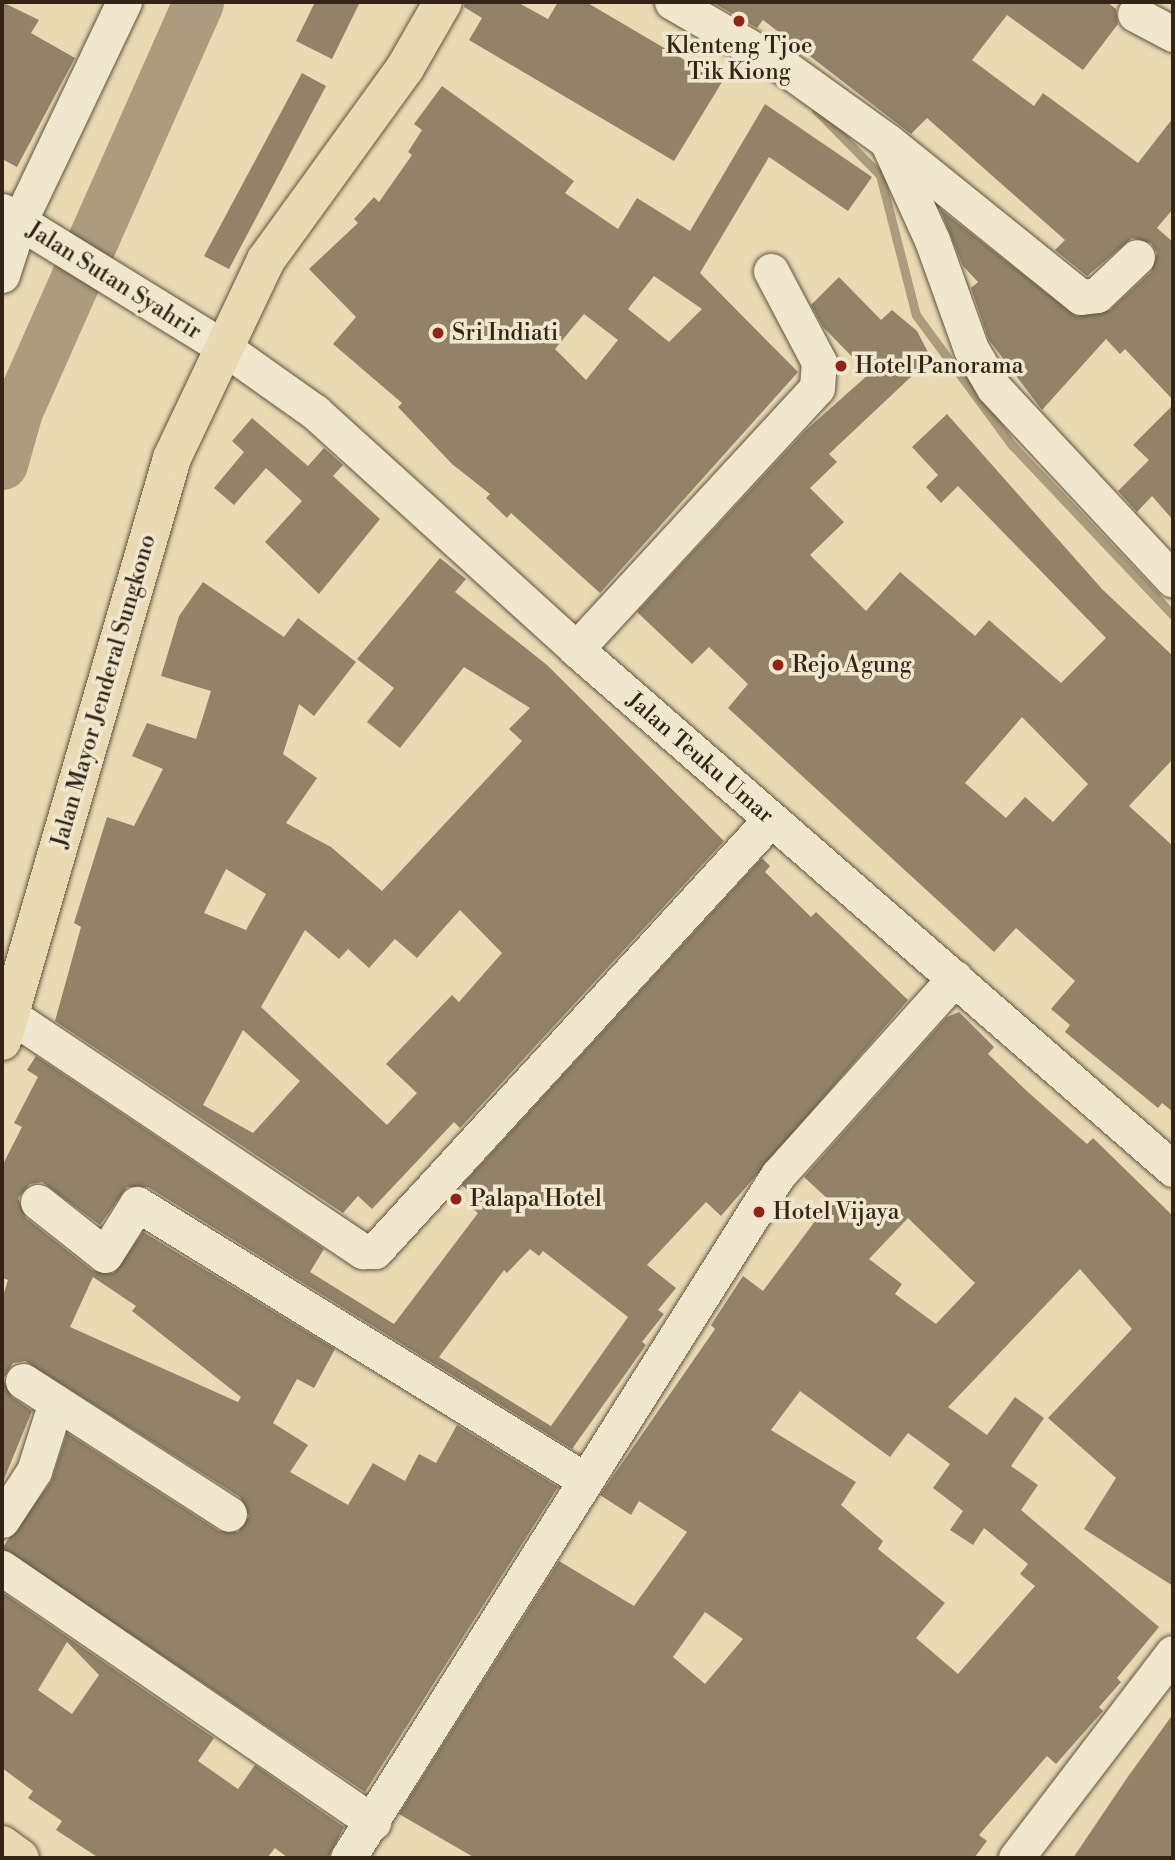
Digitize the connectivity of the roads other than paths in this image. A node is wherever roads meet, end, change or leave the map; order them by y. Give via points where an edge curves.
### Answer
1 (124, 2) edge
2 (443, 2) edge
3 (672, 2) edge
4 (1135, 14) dead end
5 (1173, 34) edge
6 (887, 141) junction
7 (17, 221) edge
8 (1137, 257) dead end
9 (771, 271) dead end
10 (2, 275) edge
11 (226, 349) junction
12 (1173, 580) edge
13 (576, 649) junction
14 (771, 820) junction
15 (955, 978) junction
16 (6, 1028) edge
17 (1173, 1169) edge
18 (38, 1202) dead end
19 (23, 1381) dead end
20 (56, 1402) junction
21 (585, 1480) junction
22 (229, 1514) dead end
23 (2, 1520) edge
24 (2, 1568) edge
25 (1173, 1653) edge
26 (373, 1822) junction
27 (2, 1845) edge
28 (20, 1858) edge
29 (348, 1858) edge
30 (1016, 1858) edge

1 - 7 street
2 - 11 main road, Jalan Mayor Jenderal Sungkono via 405,68 266,260
3 - 6 street via 784,67
4 - 5 street
6 - 8 street via 1081,297 1097,295
6 - 12 street via 932,240 971,349 994,388
7 - 10 street
7 - 11 street, Jalan Sutan Syahrir via 134,297
9 - 13 street via 819,362 817,388
11 - 13 street, Jalan Teuku Umar via 315,412
11 - 16 main road, Jalan Mayor Jenderal Sungkono via 172,458
13 - 14 street, Jalan Teuku Umar
14 - 15 street, Jalan Teuku Umar
14 - 16 street via 375,1251 363,1251
15 - 17 street, Jalan Teuku Umar
15 - 21 street via 794,1151
18 - 21 street via 105,1255 137,1204
19 - 20 street
20 - 22 street
20 - 23 street via 34,1471
21 - 26 street
24 - 26 street
25 - 30 street
26 - 29 street
27 - 28 main road

